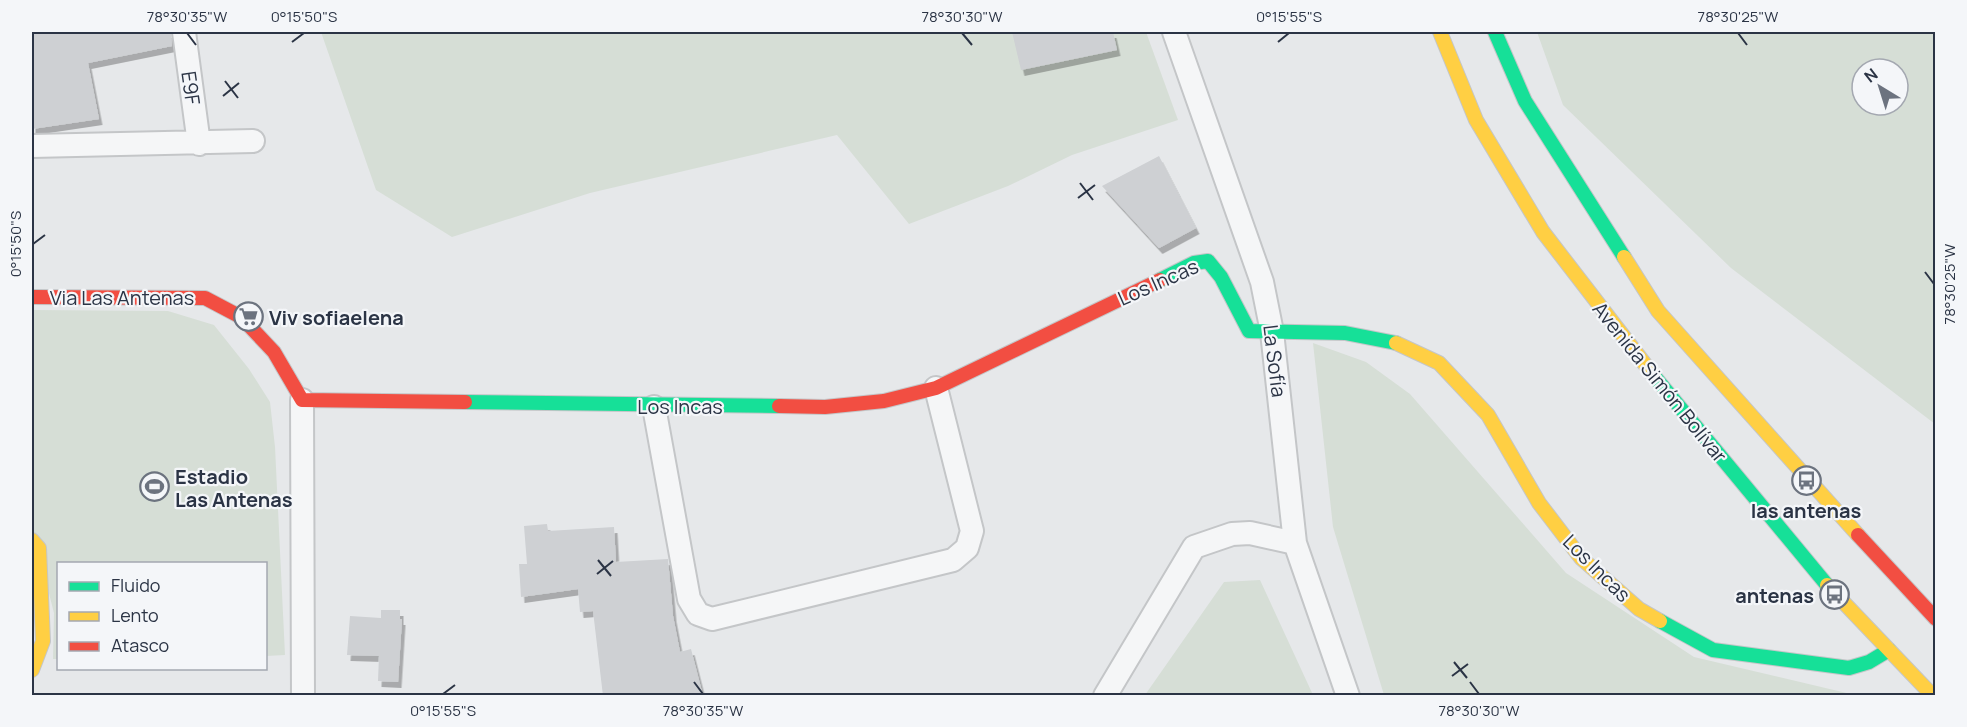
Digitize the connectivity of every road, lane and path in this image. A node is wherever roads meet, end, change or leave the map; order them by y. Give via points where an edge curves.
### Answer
1 (184, 32) edge
2 (1174, 32) edge
3 (1440, 32) edge
4 (1495, 32) edge
5 (254, 141) dead end
6 (199, 144) junction
7 (32, 146) edge
8 (32, 297) edge
9 (1272, 332) junction
10 (936, 388) junction
11 (302, 400) junction
12 (654, 407) junction
13 (1295, 543) junction
14 (34, 546) edge
15 (1935, 620) edge
16 (1889, 650) junction
17 (32, 670) edge
18 (303, 696) edge
19 (1105, 696) edge
20 (1348, 696) edge
21 (1933, 696) edge

1 - 6 street, E9F
2 - 9 street, La Sofía via 1262,282
3 - 16 main road, Avenida Simón Bolívar via 1476,120 1543,232 1652,373 1835,595
4 - 15 main road via 1525,101 1658,311
5 - 6 street
6 - 7 street
8 - 11 main road, Via Las Antenas via 205,298 241,317 274,352
9 - 10 main road, Los Incas via 1249,331 1238,318 1220,271 1208,261 1194,263
9 - 13 street, La Sofía
9 - 16 main road, Los Incas via 1345,333 1390,340 1439,363 1488,416 1539,503 1581,558 1639,609 1713,650 1849,668
10 - 12 main road, Los Incas via 884,401 825,407
10 - 12 street via 972,531 967,548 953,560 712,619 698,614 689,599
11 - 12 main road, Los Incas
11 - 18 street
13 - 19 street via 1250,533 1232,534 1194,547
13 - 20 street, La Sofía
14 - 17 main road via 43,641
16 - 21 main road, Avenida Simón Bolívar

